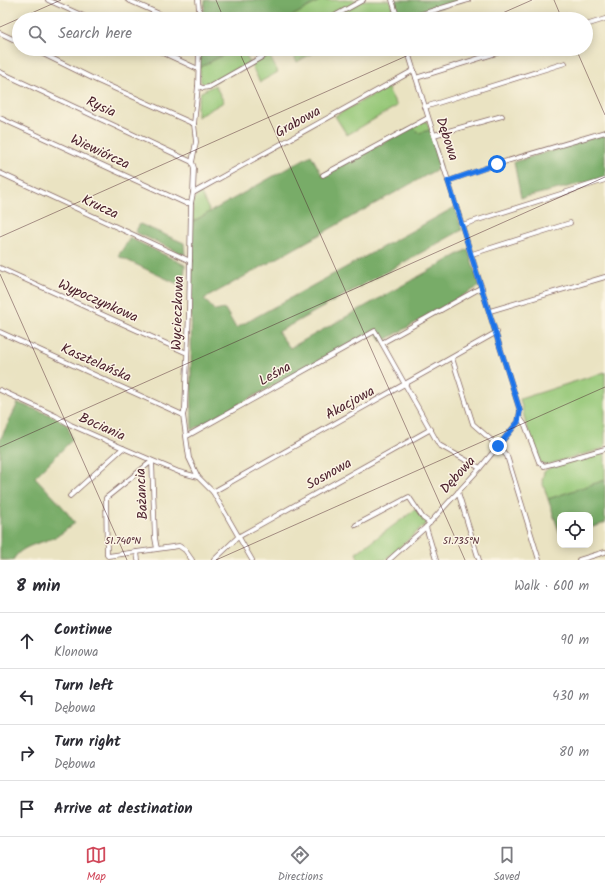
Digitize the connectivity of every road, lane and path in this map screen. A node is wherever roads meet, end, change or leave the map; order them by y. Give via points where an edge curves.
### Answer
1 (48, 0) edge
2 (128, 0) edge
3 (198, 0) edge
4 (363, 0) edge
5 (392, 0) edge
6 (468, 0) edge
7 (75, 12) edge
8 (155, 12) edge
9 (200, 12) edge
10 (342, 12) edge
11 (396, 12) edge
12 (428, 12) edge
13 (605, 19) edge
14 (593, 23) edge
15 (0, 33) edge
16 (12, 39) edge
17 (47, 56) edge
18 (170, 56) edge
19 (199, 56) edge
20 (264, 56) edge
21 (409, 56) edge
22 (487, 56) edge
23 (565, 63) dead end
24 (198, 69) junction
25 (414, 70) junction
26 (0, 72) edge
27 (416, 78) junction
28 (198, 86) junction
29 (425, 107) junction
30 (502, 116) dead end
31 (0, 118) edge
32 (428, 118) junction
33 (194, 124) junction
34 (605, 132) edge
35 (434, 135) junction
36 (192, 162) junction
37 (0, 173) edge
38 (323, 175) dead end
39 (605, 180) edge
40 (448, 181) junction
41 (194, 193) junction
42 (191, 203) junction
43 (570, 223) dead end
44 (462, 225) junction
45 (472, 254) junction
46 (190, 260) junction
47 (0, 268) edge
48 (605, 276) edge
49 (482, 287) junction
50 (490, 311) junction
51 (0, 332) edge
52 (497, 332) junction
53 (382, 343) junction
54 (187, 352) junction
55 (452, 358) junction
56 (405, 384) junction
57 (0, 390) edge
58 (183, 415) junction
59 (520, 418) junction
60 (431, 429) junction
61 (187, 436) junction
62 (498, 446) junction
63 (122, 448) junction
64 (605, 449) edge
65 (152, 461) junction
66 (480, 468) junction
67 (198, 477) junction
68 (213, 492) junction
69 (458, 492) junction
70 (70, 496) dead end
71 (430, 523) junction
72 (356, 524) dead end
73 (426, 527) junction
74 (238, 537) junction
75 (157, 549) junction
76 (137, 552) junction
77 (605, 552) edge
78 (138, 560) edge
79 (192, 560) edge
80 (214, 560) edge
81 (252, 560) edge
82 (389, 560) edge
83 (436, 560) edge
84 (479, 560) edge
85 (539, 560) edge
86 (579, 560) edge

1 - 7 street
2 - 8 street
3 - 9 street
4 - 10 street
5 - 11 street
6 - 12 street
13 - 14 street
15 - 16 street
17 - 33 street
18 - 24 street
19 - 24 street, Wycieczkowa
20 - 28 street via 209,87
21 - 25 street, Dębowa
22 - 27 street
23 - 29 street
24 - 28 street, Wycieczkowa
25 - 27 street, Dębowa
25 - 41 street, Grabowa
26 - 36 street, Rysia
27 - 29 street, Dębowa
28 - 33 street, Wycieczkowa
29 - 32 street, Dębowa
30 - 35 street
31 - 42 street, Wiewiórcza via 185,204
32 - 35 street, Dębowa
32 - 38 street
33 - 36 street, Wycieczkowa via 196,142
34 - 40 street
35 - 40 street, Dębowa
36 - 41 street, Wycieczkowa
37 - 46 street, Krucza
39 - 44 street
40 - 44 street, Dębowa
41 - 42 street, Wycieczkowa
42 - 46 street, Wycieczkowa
43 - 45 street
44 - 45 street, Dębowa
45 - 49 street, Dębowa
46 - 54 street, Wycieczkowa
47 - 54 street, Wypoczynkowa
48 - 50 street
49 - 50 street, Dębowa
49 - 53 street
50 - 52 street, Dębowa
51 - 58 street, Kasztelańska
52 - 55 street, Akacjowa
52 - 59 street, Dębowa via 518,401
53 - 56 street
53 - 61 street, Leśna via 375,331
54 - 58 street, Wycieczkowa
55 - 56 street, Akacjowa
55 - 62 street via 473,424
56 - 60 street
56 - 68 street, Akacjowa
57 - 63 street, Bociania
58 - 61 street, Wycieczkowa
59 - 62 street, Dębowa
59 - 64 street via 539,462 544,466
60 - 66 street via 439,445
60 - 74 street, Sosnowa
61 - 67 street, Wycieczkowa via 189,458
62 - 66 street, Dębowa
62 - 85 street via 506,456
63 - 65 street, Bociania
63 - 70 street
65 - 67 street, Bociania
65 - 75 street, Bażancia
65 - 76 street, Bażancia via 106,498 107,555
66 - 69 street, Dębowa
67 - 68 street, Wycieczkowa
68 - 74 street, Wycieczkowa
69 - 71 street, Dębowa
69 - 84 street
71 - 72 street via 423,518 409,497
71 - 73 street, Dębowa
73 - 82 street, Dębowa
73 - 83 street
74 - 80 street
74 - 81 street, Wycieczkowa
75 - 76 street, Bażancia
75 - 79 street, Bażancia via 179,546
76 - 78 street
77 - 86 street

